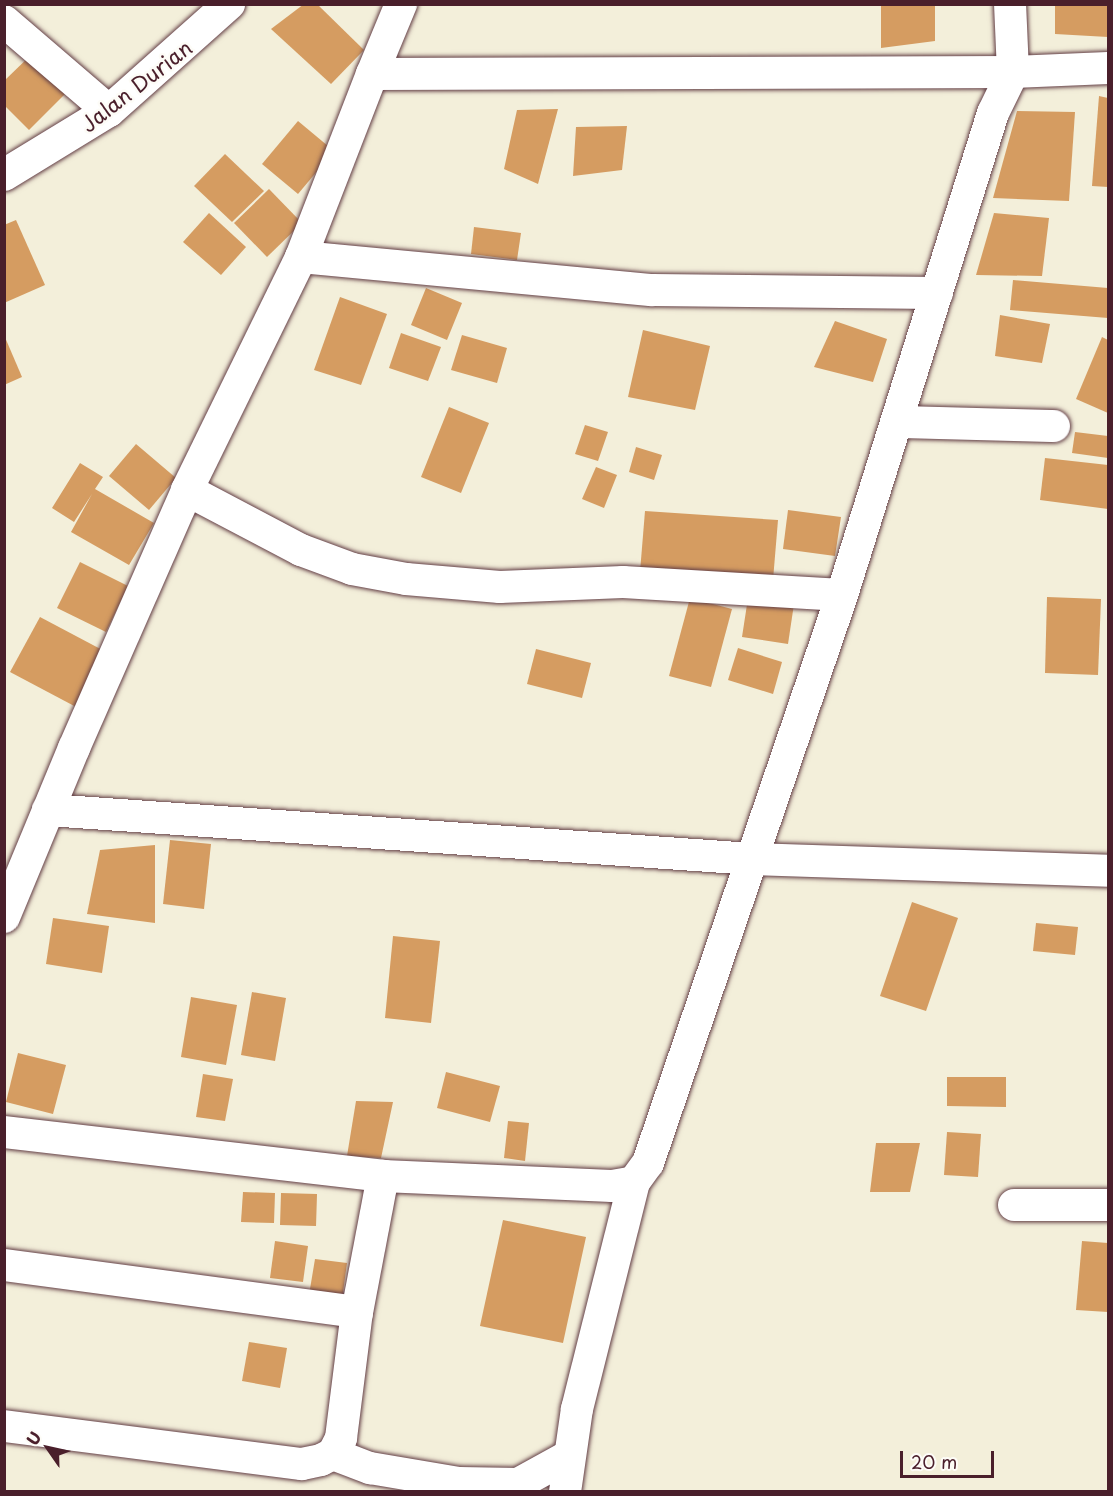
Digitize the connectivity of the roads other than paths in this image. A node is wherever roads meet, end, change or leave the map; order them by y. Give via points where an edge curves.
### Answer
1 (229, 4) edge
2 (401, 4) edge
3 (1010, 4) edge
4 (4, 21) edge
5 (1108, 68) edge
6 (1013, 72) junction
7 (372, 74) junction
8 (110, 111) junction
9 (4, 175) edge
10 (301, 257) junction
11 (937, 293) junction
12 (899, 422) junction
13 (1054, 426) dead end
14 (187, 490) junction
15 (842, 596) junction
16 (48, 810) junction
17 (752, 859) junction
18 (1108, 871) edge
19 (4, 917) edge
20 (4, 1132) edge
21 (383, 1176) junction
22 (634, 1182) junction
23 (1014, 1205) dead end
24 (1108, 1205) edge
25 (4, 1265) edge
26 (357, 1312) junction
27 (4, 1426) edge
28 (333, 1454) junction
29 (569, 1456) junction
30 (565, 1491) edge

1 - 8 street, Jalan Durian
2 - 7 street
3 - 6 street
4 - 8 street
5 - 6 street
6 - 7 street
6 - 11 street via 993,113
7 - 10 street
8 - 9 street, Jalan Durian
10 - 11 street via 652,290
10 - 14 street
11 - 12 street
12 - 13 street
12 - 15 street
14 - 15 street via 301,550 352,569 406,579 500,587 623,582
14 - 16 street
15 - 17 street
16 - 17 street
16 - 19 street
17 - 18 street
17 - 22 street via 648,1163
20 - 21 street
21 - 22 street via 571,1185
21 - 26 street
22 - 29 street
23 - 24 street
25 - 26 street
26 - 28 street via 348,1407
27 - 28 street via 302,1464
28 - 29 street via 370,1468 459,1483 518,1484
29 - 30 street

